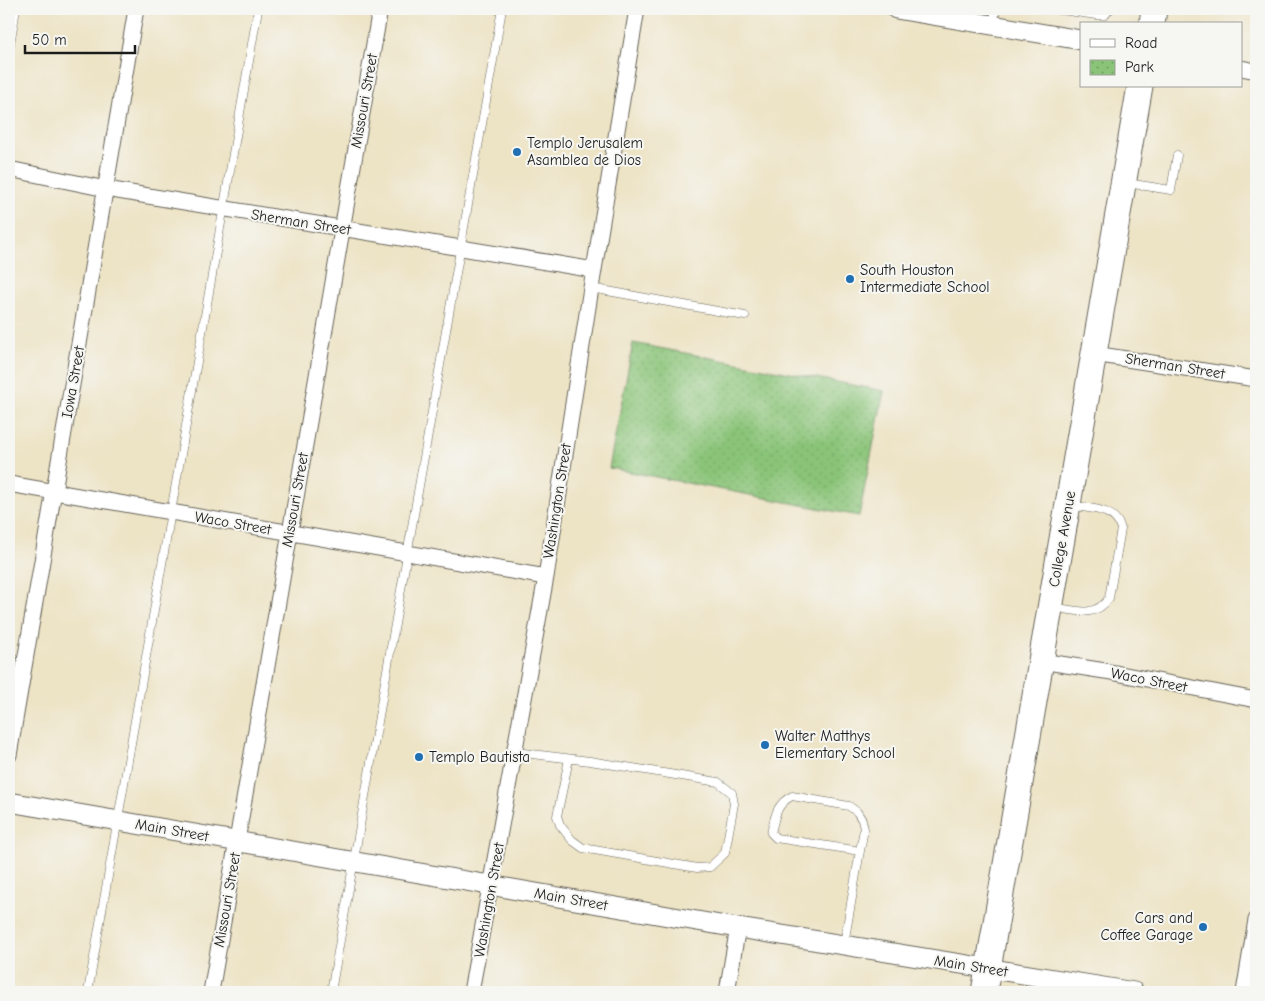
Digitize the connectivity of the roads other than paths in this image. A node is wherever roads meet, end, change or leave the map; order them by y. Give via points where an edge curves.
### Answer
1 (16, 9) edge
2 (136, 9) edge
3 (258, 9) edge
4 (380, 9) edge
5 (502, 9) edge
6 (638, 9) edge
7 (899, 9) edge
8 (1053, 9) edge
9 (1110, 9) edge
10 (1154, 9) edge
11 (995, 17) edge
12 (1152, 22) edge
13 (1080, 40) edge
14 (9, 50) edge
15 (1242, 68) edge
16 (1256, 71) edge
17 (1140, 88) edge
18 (1177, 155) dead end
19 (9, 169) edge
20 (1124, 183) junction
21 (106, 189) junction
22 (222, 209) junction
23 (341, 229) junction
24 (460, 248) junction
25 (594, 270) junction
26 (591, 288) junction
27 (745, 316) dead end
28 (1094, 354) junction
29 (1256, 379) edge
30 (9, 484) edge
31 (54, 492) junction
32 (1068, 505) junction
33 (171, 512) junction
34 (289, 533) junction
35 (407, 553) junction
36 (546, 578) junction
37 (1050, 607) junction
38 (1041, 661) junction
39 (1256, 700) edge
40 (515, 752) junction
41 (9, 755) edge
42 (569, 759) junction
43 (9, 802) edge
44 (118, 821) junction
45 (237, 841) junction
46 (860, 851) junction
47 (354, 862) junction
48 (492, 885) junction
49 (1256, 920) edge
50 (738, 927) junction
51 (844, 944) junction
52 (986, 981) edge
53 (88, 992) edge
54 (211, 992) edge
55 (332, 992) edge
56 (471, 992) edge
57 (727, 992) edge
58 (1134, 992) edge
59 (1244, 992) edge

1 - 14 lane
2 - 21 street, Iowa Street
3 - 22 lane
4 - 23 street, Missouri Street
5 - 24 lane
6 - 25 street, Washington Street
7 - 11 street
8 - 9 lane via 1097,15
10 - 12 main road
11 - 13 street
15 - 16 street
17 - 20 main road, College Avenue
18 - 20 lane via 1171,190
19 - 21 street, Sherman Street
20 - 28 main road, College Avenue
21 - 22 street, Sherman Street
21 - 31 street, Iowa Street
22 - 23 street, Sherman Street
22 - 33 lane
23 - 24 street, Sherman Street
23 - 34 street, Missouri Street
24 - 25 street, Sherman Street
24 - 35 lane
25 - 26 street, Washington Street
26 - 27 lane
26 - 36 street, Washington Street
28 - 29 street, Sherman Street
28 - 32 main road, College Avenue
30 - 31 street, Waco Street
31 - 33 street, Waco Street
31 - 41 street, Iowa Street
32 - 37 main road, College Avenue
32 - 37 lane via 1109,513 1118,519 1121,529 1118,548 1109,598 1098,609 1087,612
33 - 34 street, Waco Street
33 - 44 lane
34 - 35 street, Waco Street
34 - 45 street, Missouri Street
35 - 36 street, Waco Street
35 - 47 lane
36 - 40 street, Washington Street
37 - 38 main road, College Avenue
38 - 39 street, Waco Street
38 - 52 main road, College Avenue
40 - 42 lane
40 - 48 street, Washington Street
42 - 42 lane via 718,782 732,793 734,804 726,853 710,867 697,868 583,848 565,833 557,816
43 - 44 street, Main Street
44 - 45 street, Main Street
44 - 53 lane
45 - 47 street, Main Street
45 - 54 street, Missouri Street
46 - 46 lane via 864,829 862,820 849,806 792,796 777,808 771,833 776,838
46 - 51 lane
47 - 48 street, Main Street
47 - 55 lane
48 - 50 street, Main Street
48 - 56 street, Washington Street
49 - 59 street
50 - 51 street, Main Street
50 - 57 street
51 - 52 street, Main Street
52 - 58 street, Main Street

